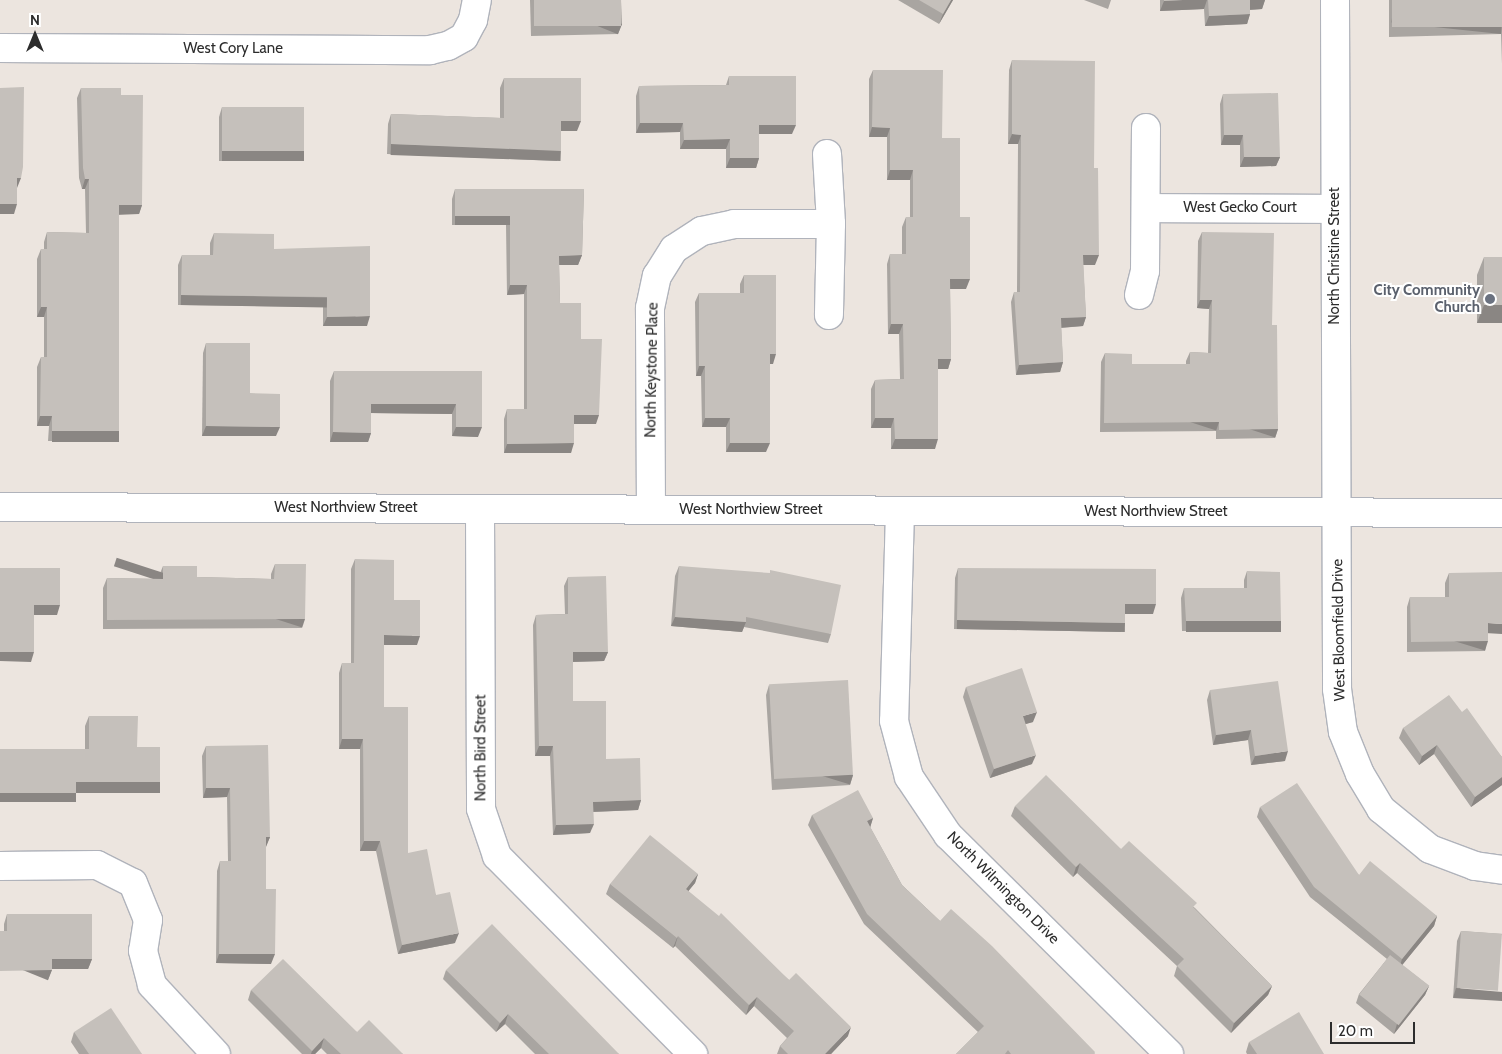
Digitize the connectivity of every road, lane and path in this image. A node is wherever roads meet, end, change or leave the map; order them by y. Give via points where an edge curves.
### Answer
1 (477, 0) edge
2 (1335, 0) edge
3 (0, 48) edge
4 (1146, 128) dead end
5 (827, 154) dead end
6 (1146, 208) junction
7 (1335, 209) junction
8 (831, 224) junction
9 (1139, 295) dead end
10 (829, 316) dead end
11 (0, 507) edge
12 (480, 509) junction
13 (651, 510) junction
14 (900, 511) junction
15 (1336, 513) junction
16 (1502, 513) edge
17 (0, 866) edge
18 (1502, 870) edge
19 (216, 1054) edge
20 (693, 1054) edge
21 (1169, 1054) edge

1 - 3 street, West Cory Lane via 473,20 464,37 448,46 430,50
2 - 7 street, North Christine Street
4 - 6 street
5 - 8 street
6 - 7 street, West Gecko Court
6 - 9 street via 1145,271
7 - 15 street, North Christine Street
8 - 10 street
8 - 13 street, North Keystone Place via 734,224 702,231 674,249 657,276 650,308
11 - 12 street, West Northview Street
12 - 13 street, West Northview Street
12 - 20 street, North Bird Street via 481,809 497,856
13 - 14 street, West Northview Street
14 - 15 street, West Northview Street
14 - 21 street, North Wilmington Drive via 894,722 909,776 948,835
15 - 16 street, West Northview Street
15 - 18 street, West Bloomfield Drive via 1338,688 1343,732 1360,774 1381,809 1430,848 1474,866
17 - 19 street via 97,864 133,883 148,920 143,951 152,986

